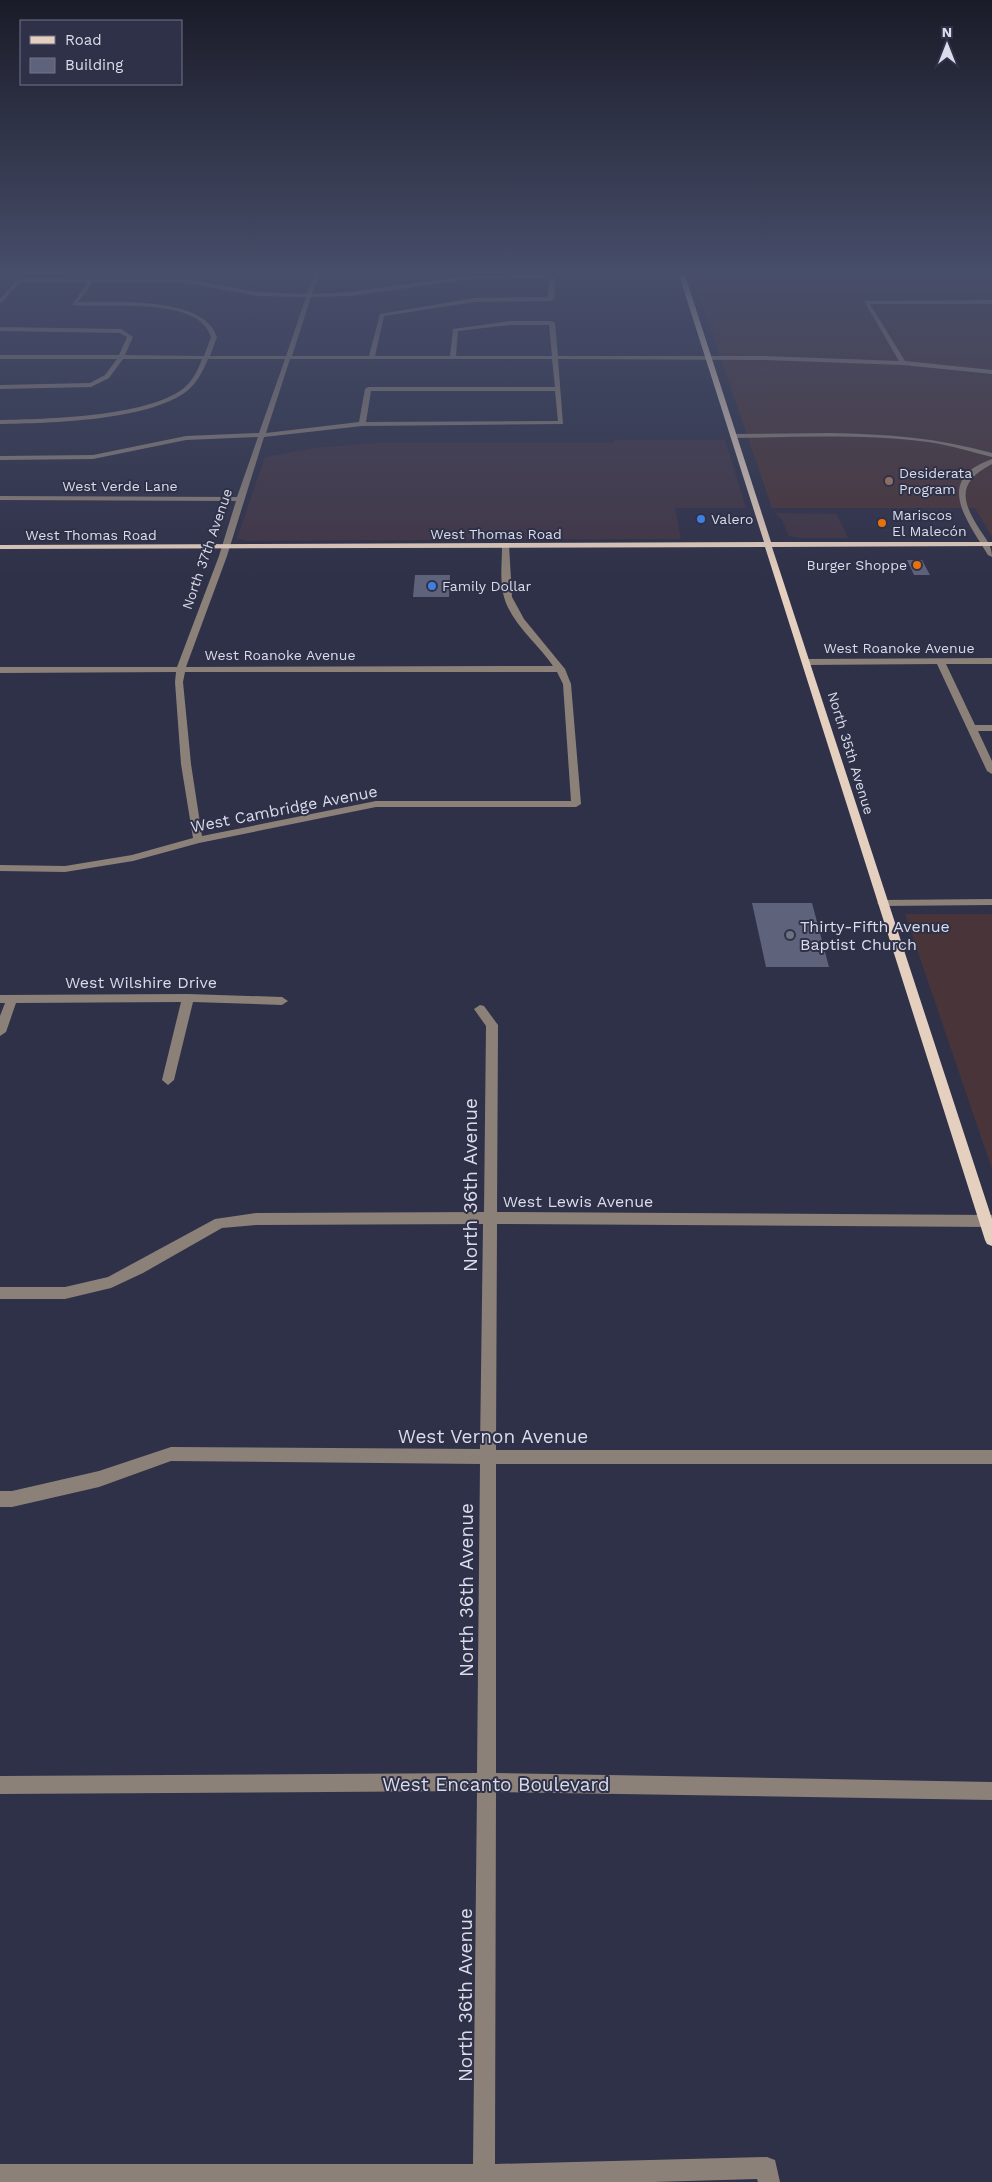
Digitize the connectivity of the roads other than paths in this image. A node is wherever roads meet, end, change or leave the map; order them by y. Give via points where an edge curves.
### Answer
1 (108, 377) edge
2 (195, 377) edge
3 (283, 377) edge
4 (557, 377) edge
5 (715, 377) edge
6 (0, 386) edge
7 (558, 389) junction
8 (167, 399) junction
9 (179, 404) dead end
10 (0, 422) edge
11 (362, 424) junction
12 (263, 435) junction
13 (733, 436) junction
14 (992, 455) edge
15 (0, 458) edge
16 (992, 461) edge
17 (0, 498) edge
18 (240, 499) junction
19 (769, 545) junction
20 (0, 547) edge
21 (506, 547) junction
22 (225, 548) junction
23 (990, 550) edge
24 (940, 661) junction
25 (992, 661) edge
26 (806, 662) junction
27 (181, 669) junction
28 (561, 669) junction
29 (0, 670) edge
30 (972, 728) junction
31 (992, 728) edge
32 (992, 771) edge
33 (198, 840) junction
34 (0, 868) edge
35 (882, 902) junction
36 (992, 902) edge
37 (188, 998) junction
38 (6, 999) edge
39 (282, 1000) dead end
40 (480, 1009) dead end
41 (0, 1032) edge
42 (168, 1080) dead end
43 (490, 1218) junction
44 (989, 1221) edge
45 (992, 1240) edge
46 (0, 1293) edge
47 (487, 1457) junction
48 (992, 1457) edge
49 (0, 1499) edge
50 (487, 1782) junction
51 (0, 1785) edge
52 (992, 1791) edge
53 (484, 2174) junction
54 (0, 2175) edge
55 (768, 2175) edge

1 - 6 street via 91,385
2 - 8 street via 187,388
3 - 12 street, North 37th Avenue
4 - 7 street
5 - 13 main road, North 35th Avenue
7 - 11 street via 368,389
7 - 11 street via 561,423
8 - 9 street
8 - 10 street via 91,418
11 - 12 street
12 - 15 street via 186,438 145,450 93,457
12 - 18 street, North 37th Avenue
13 - 14 street via 914,438
13 - 19 main road, North 35th Avenue
16 - 23 street via 983,464 965,481 960,496 964,510
17 - 18 street, West Verde Lane
18 - 22 street, North 37th Avenue
19 - 21 main road, West Thomas Road
19 - 23 main road, West Thomas Road
19 - 26 main road, North 35th Avenue
20 - 22 main road, West Thomas Road
21 - 22 main road, West Thomas Road
21 - 28 street via 508,596
22 - 27 street, North 37th Avenue
24 - 25 street, West Roanoke Avenue
24 - 26 street, West Roanoke Avenue
24 - 30 street
26 - 35 main road, North 35th Avenue
27 - 28 street, West Roanoke Avenue
27 - 29 street, West Roanoke Avenue
27 - 33 street, North 37th Avenue via 179,682 186,764
28 - 33 street, West Cambridge Avenue via 567,684 576,804 376,804
30 - 31 street
30 - 32 street
33 - 34 street, West Cambridge Avenue via 133,858 65,869
35 - 36 street
35 - 44 main road, North 35th Avenue
37 - 38 street, West Wilshire Drive
37 - 39 street, West Wilshire Drive
37 - 42 street
38 - 41 street
40 - 43 street, North 36th Avenue via 492,1025
43 - 44 street, West Lewis Avenue
43 - 46 street, West Lewis Avenue via 256,1219 220,1223 111,1282 65,1293
43 - 47 street, North 36th Avenue
44 - 45 main road, North 35th Avenue
47 - 48 street, West Vernon Avenue
47 - 49 street, West Vernon Avenue via 171,1454 99,1479
47 - 50 street, North 36th Avenue
50 - 51 street, West Encanto Boulevard
50 - 52 street, West Encanto Boulevard
50 - 53 street, North 36th Avenue
53 - 54 street
53 - 55 street

